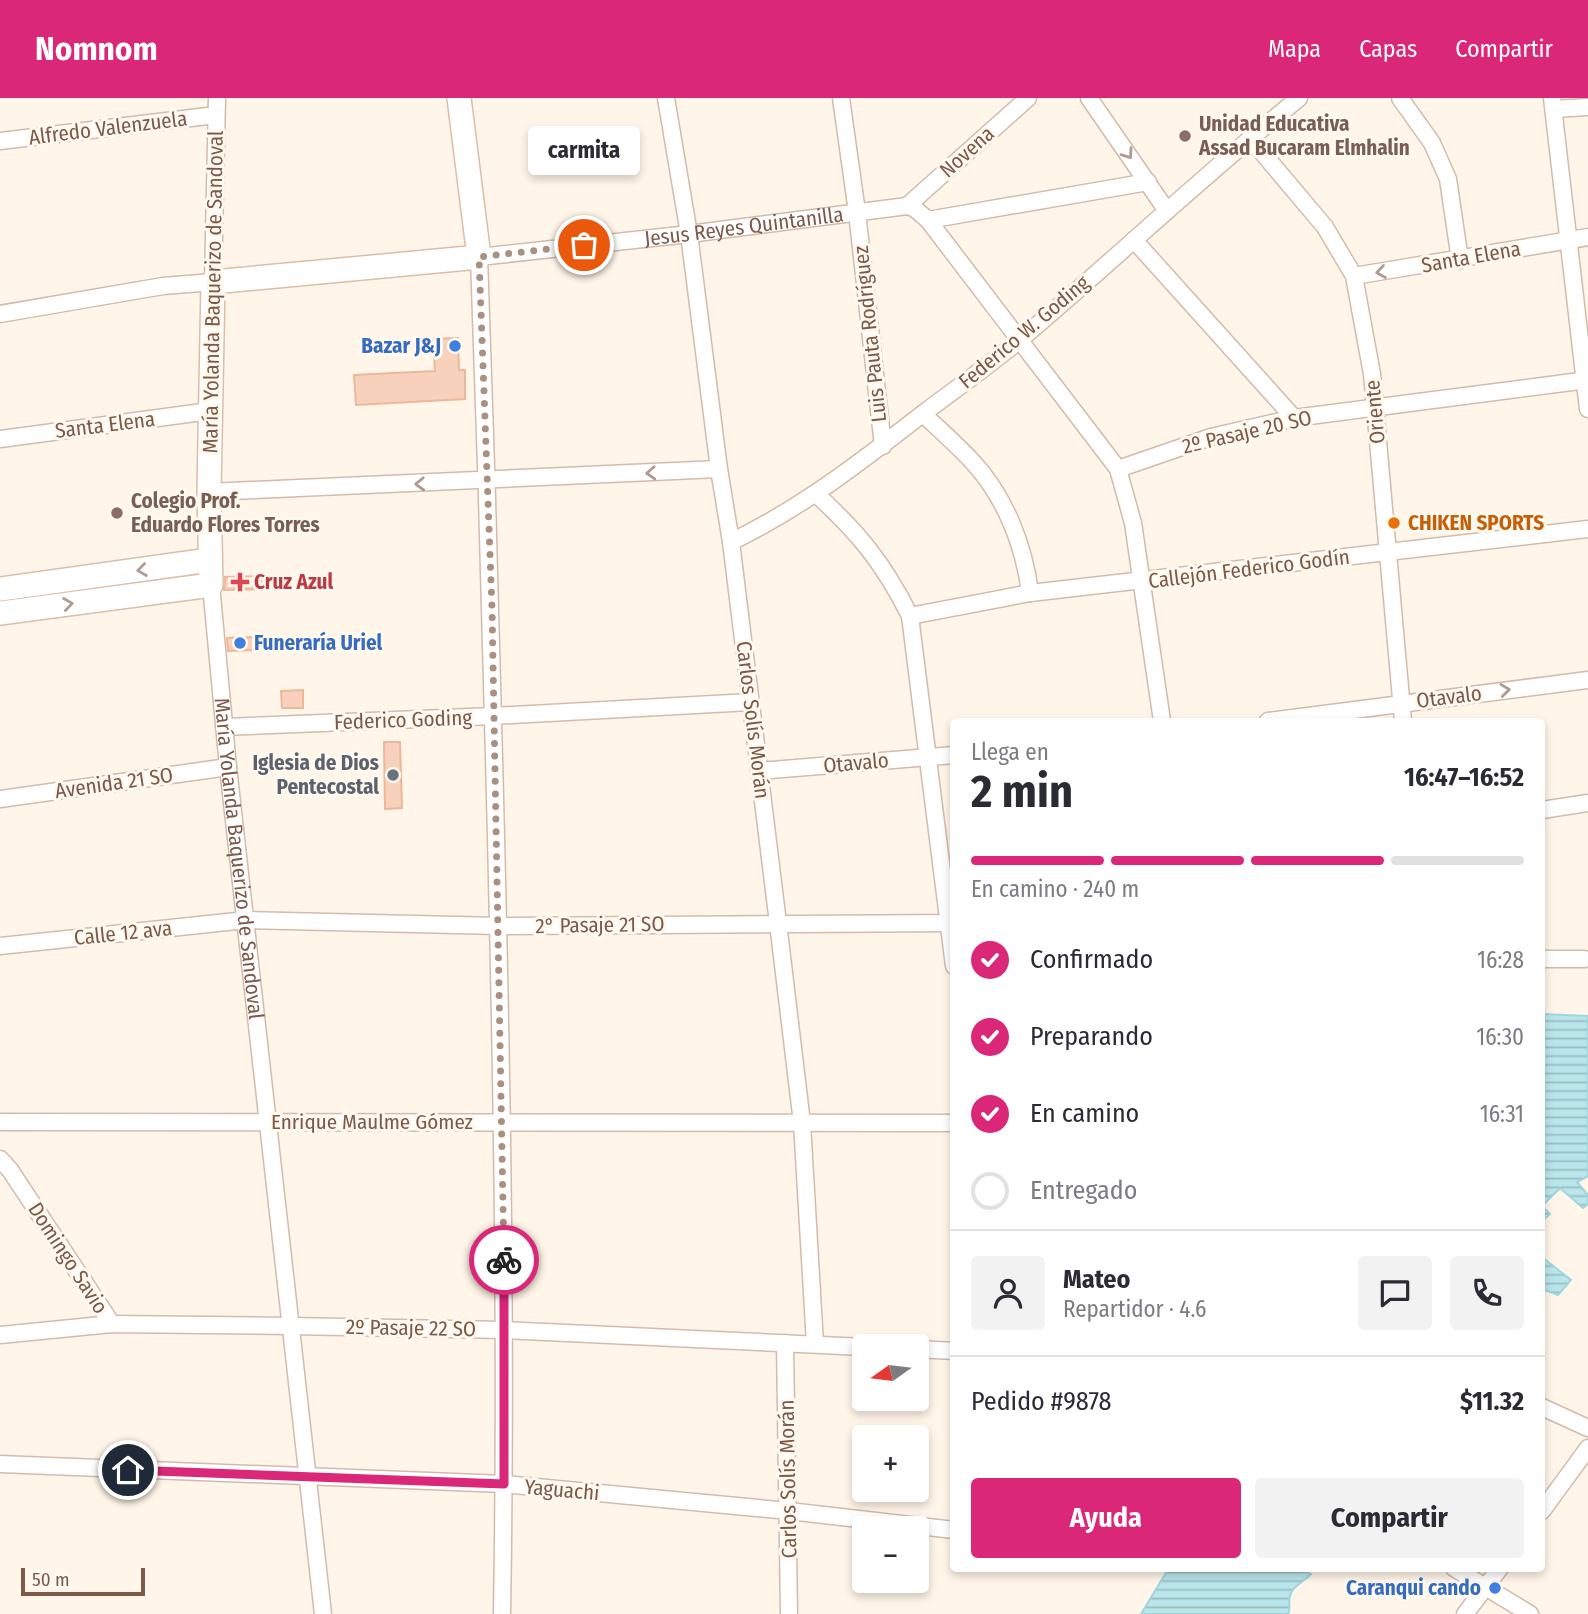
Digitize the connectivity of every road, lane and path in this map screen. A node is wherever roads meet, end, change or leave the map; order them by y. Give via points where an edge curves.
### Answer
1 (217, 98) edge
2 (458, 98) edge
3 (666, 98) edge
4 (841, 98) edge
5 (1028, 98) edge
6 (1089, 98) edge
7 (1299, 98) edge
8 (1400, 98) edge
9 (1553, 103) edge
10 (1588, 107) edge
11 (216, 115) junction
12 (1250, 138) junction
13 (0, 141) edge
14 (1148, 182) junction
15 (907, 206) junction
16 (1167, 211) junction
17 (857, 212) junction
18 (928, 220) junction
19 (689, 234) junction
20 (1588, 237) edge
21 (1569, 239) junction
22 (1134, 240) junction
23 (479, 257) junction
24 (1460, 260) junction
25 (1354, 276) junction
26 (213, 282) junction
27 (0, 314) edge
28 (1020, 340) junction
29 (1586, 380) edge
30 (1375, 409) junction
31 (1588, 409) edge
32 (210, 411) junction
33 (923, 414) junction
34 (1294, 418) junction
35 (0, 439) edge
36 (883, 446) junction
37 (719, 469) junction
38 (1118, 469) junction
39 (488, 481) junction
40 (209, 492) junction
41 (816, 494) junction
42 (1588, 529) edge
43 (731, 542) junction
44 (1388, 552) junction
45 (209, 560) junction
46 (1143, 581) junction
47 (211, 585) junction
48 (0, 589) edge
49 (1030, 593) junction
50 (0, 613) edge
51 (910, 616) junction
52 (1588, 680) edge
53 (750, 702) junction
54 (1401, 702) junction
55 (493, 716) junction
56 (1161, 718) edge
57 (1289, 718) edge
58 (1403, 718) edge
59 (224, 727) junction
60 (950, 755) edge
61 (929, 758) junction
62 (228, 767) junction
63 (759, 771) junction
64 (0, 800) edge
65 (1588, 803) edge
66 (1545, 810) edge
67 (950, 916) edge
68 (246, 920) junction
69 (778, 923) junction
70 (950, 924) edge
71 (499, 926) junction
72 (0, 946) edge
73 (1584, 959) dead end
74 (1545, 960) edge
75 (0, 1122) edge
76 (268, 1122) junction
77 (502, 1122) junction
78 (802, 1123) junction
79 (950, 1123) edge
80 (3, 1169) edge
81 (112, 1324) junction
82 (291, 1326) junction
83 (504, 1330) junction
84 (0, 1335) edge
85 (785, 1343) junction
86 (815, 1344) junction
87 (852, 1346) edge
88 (929, 1350) edge
89 (950, 1351) edge
90 (1545, 1408) edge
91 (1588, 1428) edge
92 (1588, 1448) edge
93 (0, 1464) edge
94 (308, 1477) junction
95 (504, 1484) junction
96 (1545, 1507) edge
97 (789, 1511) junction
98 (950, 1530) edge
99 (1460, 1572) edge
100 (1497, 1572) edge
101 (1486, 1588) junction
102 (323, 1614) edge
103 (502, 1614) edge
104 (789, 1614) edge
105 (1465, 1614) edge
106 (1530, 1614) edge

1 - 11 street, María Yolanda Baquerizo de Sandoval
2 - 23 street
3 - 19 street, Carlos Solís Morán
4 - 17 street, Luis Pauta Rodríguez
5 - 15 street, Novena
6 -> 14 street
7 - 12 street, Federico W. Goding
8 - 24 street via 1432,143 1448,179
9 - 10 street
9 - 21 street
11 - 13 street, Alfredo Valenzuela
11 - 26 street, María Yolanda Baquerizo de Sandoval
12 - 16 street, Federico W. Goding
12 - 25 street, Oriente via 1325,227
14 - 16 street
14 - 18 street
15 - 17 street, Jesus Reyes Quintanilla
15 - 18 street
16 - 22 street, Federico W. Goding
17 - 19 street, Jesus Reyes Quintanilla
17 - 36 street, Luis Pauta Rodríguez
18 - 28 street
19 - 23 street, Jesus Reyes Quintanilla
19 - 37 street, Carlos Solís Morán
20 - 21 street, Santa Elena
21 - 24 street, Santa Elena
21 - 29 street
22 - 28 street, Federico W. Goding
22 - 34 street
23 - 26 street, Jesus Reyes Quintanilla
23 - 39 street
24 -> 25 street, Santa Elena
25 - 30 street, Oriente
26 - 27 street, Jesus Reyes Quintanilla
26 - 32 street, María Yolanda Baquerizo de Sandoval
28 - 33 street, Federico W. Goding
28 - 38 street
29 - 30 street, 2º Pasaje 20 SO
29 - 31 street
30 - 34 street, 2º Pasaje 20 SO
30 - 44 street, Oriente
32 - 35 street, Santa Elena
32 - 40 street, María Yolanda Baquerizo de Sandoval
33 - 36 street, Federico W. Goding
33 - 49 street via 996,491 1026,562
34 - 38 street, 2º Pasaje 20 SO via 1212,437
36 - 41 street, Federico W. Goding
37 -> 39 street
37 - 43 street, Carlos Solís Morán
38 - 46 street
39 -> 40 street
39 - 55 street
40 - 45 street, María Yolanda Baquerizo de Sandoval
41 - 43 street, Federico W. Goding via 774,522
41 - 51 street via 875,555
42 - 44 street, Callejón Federico Godín
43 - 53 street, Carlos Solís Morán
44 - 46 street, Callejón Federico Godín
44 - 54 street, Oriente
45 - 47 street, María Yolanda Baquerizo de Sandoval
45 -> 48 street
46 - 49 street, Callejón Federico Godín
46 - 56 street
50 -> 47 street
47 - 59 street, María Yolanda Baquerizo de Sandoval
49 - 51 street, Callejón Federico Godín
51 - 61 street
54 -> 52 street, Otavalo
53 - 55 street, Federico Goding
53 - 63 street, Carlos Solís Morán
54 - 57 street, Otavalo
54 - 58 street, Oriente
55 - 59 street, Federico Goding
55 - 71 street
59 - 62 street, María Yolanda Baquerizo de Sandoval
60 - 61 street, Otavalo
61 - 63 street, Otavalo
61 - 67 street
62 - 64 street, Avenida 21 SO
62 - 68 street, María Yolanda Baquerizo de Sandoval
63 - 69 street, Carlos Solís Morán
65 - 66 street
68 - 71 street, 2° Pasaje 21 SO
68 - 72 street, Calle 12 ava
68 - 76 street, María Yolanda Baquerizo de Sandoval
69 - 70 street, 2° Pasaje 21 SO
69 - 71 street, 2° Pasaje 21 SO
69 - 78 street, Carlos Solís Morán
71 - 77 street
73 - 74 street
75 - 76 street, Enrique Maulme Gómez
76 - 77 street, Enrique Maulme Gómez
76 - 82 street, María Yolanda Baquerizo de Sandoval
77 - 78 street, Enrique Maulme Gómez
77 - 83 street
78 - 79 street, Enrique Maulme Gómez
78 - 86 street, Carlos Solís Morán
80 - 81 street, Domingo Savio
81 - 82 street, 2º Pasaje 22 SO
81 - 84 street, 2º Pasaje 22 SO
82 - 83 street, 2º Pasaje 22 SO
82 - 94 street, María Yolanda Baquerizo de Sandoval
83 - 85 street, 2º Pasaje 22 SO
83 - 95 street
85 - 86 street, 2º Pasaje 22 SO
85 - 97 street, Carlos Solís Morán
86 - 87 street, 2º Pasaje 22 SO
88 - 89 street
90 - 91 street
92 - 96 street
93 - 94 street, Yaguachi
94 - 95 street, Yaguachi
94 - 102 street, María Yolanda Baquerizo de Sandoval
95 - 97 street, Yaguachi
95 - 103 street
97 - 98 street, Yaguachi
97 - 104 street, Carlos Solís Morán
99 - 101 street
100 - 101 street
101 - 105 street
101 - 106 street

